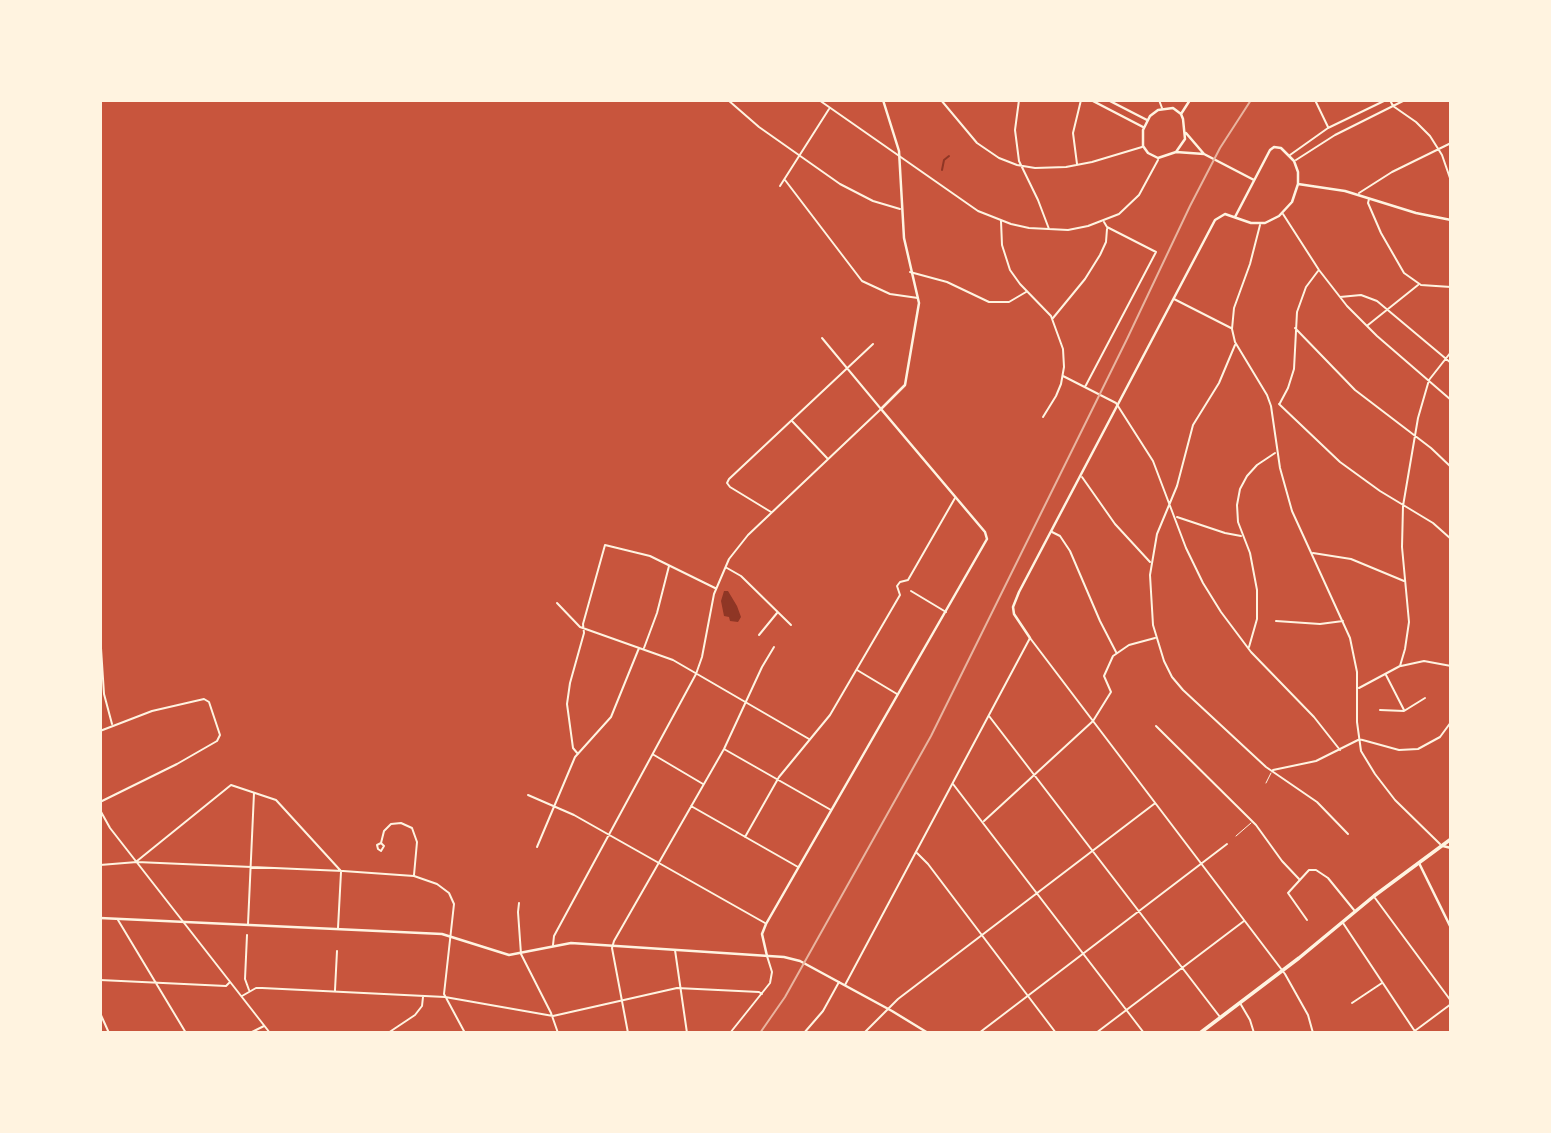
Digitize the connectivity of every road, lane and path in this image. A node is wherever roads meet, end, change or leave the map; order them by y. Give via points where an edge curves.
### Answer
1 (728, 100) edge
2 (819, 100) edge
3 (883, 100) edge
4 (941, 100) edge
5 (949, 100) edge
6 (1019, 100) edge
7 (1080, 100) edge
8 (1091, 100) edge
9 (1108, 100) edge
10 (1159, 100) edge
11 (1190, 100) edge
12 (1315, 100) edge
13 (1388, 100) edge
14 (1405, 100) edge
15 (946, 104) junction
16 (1393, 106) junction
17 (830, 108) junction
18 (1162, 109) junction
19 (1181, 114) junction
20 (1147, 120) junction
21 (1143, 127) junction
22 (1328, 128) junction
23 (1186, 133) junction
24 (1451, 143) edge
25 (1143, 146) junction
26 (1439, 148) junction
27 (1176, 152) junction
28 (1204, 154) junction
29 (1290, 155) junction
30 (799, 156) junction
31 (900, 157) junction
32 (1158, 158) junction
33 (1294, 162) junction
34 (1020, 165) junction
35 (1077, 165) junction
36 (785, 180) junction
37 (1254, 180) junction
38 (1451, 181) edge
39 (1298, 184) junction
40 (780, 186) dead end
41 (1358, 194) junction
42 (1369, 198) junction
43 (901, 209) junction
44 (1282, 214) junction
45 (1235, 217) junction
46 (1001, 220) junction
47 (1451, 220) edge
48 (1103, 221) junction
49 (1260, 224) junction
50 (1107, 227) junction
51 (1049, 230) junction
52 (1319, 270) junction
53 (910, 272) junction
54 (1419, 284) junction
55 (1451, 287) edge
56 (1027, 291) junction
57 (1339, 297) junction
58 (918, 298) junction
59 (1174, 299) junction
60 (1388, 309) junction
61 (1052, 318) junction
62 (1367, 327) junction
63 (1295, 328) junction
64 (1232, 329) junction
65 (821, 338) dead end
66 (873, 344) dead end
67 (1236, 345) junction
68 (1451, 352) edge
69 (1446, 358) junction
70 (1451, 363) edge
71 (847, 369) junction
72 (1063, 376) junction
73 (1429, 380) junction
74 (1086, 387) junction
75 (1451, 400) edge
76 (1279, 404) junction
77 (1118, 406) junction
78 (1271, 407) junction
79 (881, 410) junction
80 (1043, 417) dead end
81 (792, 421) junction
82 (1415, 436) junction
83 (1277, 453) junction
84 (828, 459) junction
85 (1451, 467) edge
86 (1081, 476) junction
87 (956, 497) junction
88 (1170, 504) junction
89 (1402, 506) junction
90 (772, 512) junction
91 (1175, 517) junction
92 (1051, 532) junction
93 (1242, 536) junction
94 (1451, 539) edge
95 (1312, 554) junction
96 (1151, 563) junction
97 (670, 565) junction
98 (725, 567) junction
99 (1405, 581) junction
100 (715, 588) junction
101 (900, 594) junction
102 (557, 603) dead end
103 (777, 612) junction
104 (946, 612) junction
105 (1276, 621) dead end
106 (1344, 621) junction
107 (791, 625) dead end
108 (584, 628) junction
109 (759, 635) dead end
110 (1156, 637) junction
111 (1030, 638) junction
112 (640, 647) junction
113 (774, 647) dead end
114 (101, 648) edge
115 (1248, 648) junction
116 (644, 649) junction
117 (1117, 653) junction
118 (1399, 666) junction
119 (1451, 666) edge
120 (856, 670) junction
121 (696, 674) junction
122 (1386, 675) junction
123 (1359, 688) junction
124 (898, 694) junction
125 (1425, 698) dead end
126 (745, 702) junction
127 (1380, 710) dead end
128 (1404, 711) junction
129 (988, 716) junction
130 (1093, 721) junction
131 (1451, 722) edge
132 (112, 725) junction
133 (1156, 726) dead end
134 (100, 731) edge
135 (810, 739) junction
136 (1358, 740) junction
137 (723, 749) junction
138 (1340, 750) junction
139 (578, 754) junction
140 (653, 755) junction
141 (1272, 771) junction
142 (1035, 774) junction
143 (778, 780) junction
144 (1266, 783) dead end
145 (703, 784) junction
146 (953, 784) junction
147 (254, 792) junction
148 (526, 796) dead end
149 (100, 802) edge
150 (1155, 803) junction
151 (691, 806) junction
152 (554, 807) junction
153 (100, 810) edge
154 (831, 811) junction
155 (983, 822) junction
156 (1253, 822) junction
157 (1348, 834) dead end
158 (610, 835) junction
159 (1236, 836) dead end
160 (745, 837) junction
161 (1451, 839) edge
162 (381, 843) dead end
163 (1227, 844) dead end
164 (1443, 846) junction
165 (537, 847) dead end
166 (1451, 848) edge
167 (1093, 850) junction
168 (916, 853) junction
169 (137, 862) junction
170 (658, 863) junction
171 (1202, 863) junction
172 (1419, 863) junction
173 (100, 865) edge
174 (250, 867) junction
175 (799, 868) junction
176 (341, 871) junction
177 (414, 876) junction
178 (1299, 879) junction
179 (1037, 893) junction
180 (1374, 896) junction
181 (519, 903) dead end
182 (1139, 911) junction
183 (1355, 911) junction
184 (100, 918) edge
185 (118, 918) junction
186 (1307, 920) dead end
187 (183, 921) junction
188 (1245, 921) junction
189 (1342, 922) junction
190 (248, 924) junction
191 (766, 924) junction
192 (338, 928) junction
193 (1451, 928) edge
194 (247, 935) dead end
195 (451, 935) junction
196 (981, 936) junction
197 (613, 945) junction
198 (553, 946) junction
199 (675, 949) junction
200 (337, 951) dead end
201 (1083, 953) junction
202 (522, 954) junction
203 (767, 956) junction
204 (1183, 968) junction
205 (1283, 970) junction
206 (100, 980) edge
207 (230, 982) junction
208 (839, 982) junction
209 (155, 983) junction
210 (1382, 983) junction
211 (845, 985) junction
212 (680, 987) junction
213 (249, 991) junction
214 (335, 991) junction
215 (762, 994) junction
216 (1028, 995) junction
217 (242, 996) junction
218 (423, 996) junction
219 (445, 997) junction
220 (622, 1001) junction
221 (1240, 1003) junction
222 (1352, 1003) dead end
223 (1451, 1003) edge
224 (886, 1007) junction
225 (1126, 1011) junction
226 (100, 1013) edge
227 (553, 1016) junction
228 (1220, 1018) junction
229 (265, 1026) junction
230 (1414, 1032) edge
231 (109, 1033) edge
232 (186, 1033) edge
233 (250, 1033) edge
234 (271, 1033) edge
235 (388, 1033) edge
236 (465, 1033) edge
237 (558, 1033) edge
238 (628, 1033) edge
239 (687, 1033) edge
240 (730, 1033) edge
241 (804, 1033) edge
242 (864, 1033) edge
243 (928, 1033) edge
244 (979, 1033) edge
245 (1056, 1033) edge
246 (1096, 1033) edge
247 (1143, 1033) edge
248 (1200, 1033) edge
249 (1254, 1033) edge
250 (1313, 1033) edge

1 - 30 street
2 - 17 street
3 - 31 street
4 - 15 street
5 - 15 street
6 - 34 street via 1015,130
7 - 35 street via 1073,133
8 - 21 street
9 - 20 street
10 - 18 street
11 - 19 street
12 - 22 street
13 - 16 street
13 - 22 street
14 - 16 street
15 - 34 street via 985,150
16 - 26 street via 1424,129
16 - 33 street
17 - 30 street
17 - 31 street
18 - 19 street via 1173,108
18 - 20 street
19 - 23 street
20 - 21 street
21 - 25 street
22 - 29 street
23 - 27 street
23 - 28 street
24 - 26 street
25 - 32 street
25 - 35 street
26 - 38 street
26 - 41 street
27 - 28 street
27 - 32 street
28 - 37 street
29 - 33 street
29 - 37 street via 1272,148
30 - 36 street
30 - 43 street via 855,193
31 - 43 street
31 - 46 street via 978,211
32 - 48 street via 1134,202
33 - 39 street
34 - 35 street
34 - 51 street
36 - 40 street
36 - 58 street via 860,278 880,291
37 - 45 street
39 - 41 street
39 - 44 street
41 - 42 street
42 - 47 street
42 - 54 street via 1391,252 1404,273
43 - 53 street
44 - 49 street
44 - 52 street
45 - 49 street
45 - 59 street via 1222,214 1214,220
46 - 51 street
46 - 56 street via 1004,255
48 - 50 street
48 - 51 street
49 - 64 street
50 - 61 street via 1100,256
50 - 74 street via 1156,252
52 - 57 street
52 - 63 street via 1304,292
53 - 56 street via 947,282 989,302 1009,302
53 - 58 street
54 - 55 street
54 - 60 street
56 - 61 street
57 - 60 street via 1364,296
57 - 62 street
58 - 79 street via 905,385
59 - 64 street
59 - 77 street
60 - 62 street
60 - 69 street
61 - 72 street via 1063,349
62 - 73 street
63 - 76 street via 1294,369
63 - 82 street via 1355,390
64 - 67 street
65 - 71 street
66 - 71 street
67 - 78 street via 1259,378
67 - 88 street via 1193,425
68 - 69 street
69 - 70 street
69 - 73 street
71 - 79 street
71 - 81 street
72 - 74 street
72 - 80 street
73 - 75 street
73 - 82 street
74 - 77 street
76 - 78 street
76 - 89 street via 1329,454
77 - 86 street
77 - 88 street via 1153,461
78 - 83 street
79 - 84 street
79 - 87 street
81 - 84 street
81 - 90 street via 727,481
82 - 85 street
82 - 89 street
83 - 93 street via 1257,465 1243,483 1237,511
83 - 95 street via 1293,512
84 - 90 street
86 - 92 street
86 - 96 street via 1115,524
87 - 101 street via 908,580 897,586
87 - 104 street via 987,539
88 - 91 street
88 - 96 street
89 - 94 street
89 - 99 street
90 - 98 street via 743,540
91 - 93 street
91 - 115 street via 1203,583
92 - 111 street via 1014,604 1015,617
92 - 117 street via 1060,536 1070,551
93 - 115 street via 1257,590 1255,629
95 - 99 street via 1351,559
95 - 106 street
96 - 110 street via 1149,601
97 - 100 street
97 - 108 street via 605,545
97 - 116 street
98 - 100 street
98 - 103 street via 741,576
99 - 118 street via 1408,629
100 - 121 street
101 - 104 street via 911,591
101 - 120 street
102 - 108 street
103 - 107 street
103 - 109 street
104 - 124 street
105 - 106 street
106 - 123 street
108 - 112 street
108 - 139 street via 567,704 573,748
110 - 117 street
110 - 141 street via 1176,683
111 - 129 street
111 - 130 street
112 - 116 street
112 - 139 street via 611,717
113 - 126 street
114 - 132 street via 104,694
115 - 138 street
116 - 121 street
117 - 130 street via 1104,676 1111,692
118 - 119 street via 1424,661
118 - 122 street
120 - 124 street
120 - 135 street
121 - 126 street
121 - 140 street
122 - 123 street
122 - 128 street
123 - 136 street
124 - 154 street
125 - 128 street
126 - 135 street
126 - 137 street
127 - 128 street
129 - 142 street
129 - 146 street
130 - 142 street
130 - 150 street
131 - 136 street via 1440,737 1418,749 1399,750
132 - 134 street
132 - 149 street via 206,700 219,732 217,741
133 - 156 street
135 - 143 street
136 - 138 street
136 - 164 street via 1387,789
137 - 143 street
137 - 145 street
138 - 141 street
139 - 152 street
140 - 145 street
140 - 158 street
141 - 144 lane
141 - 157 street via 1317,802
142 - 155 street
142 - 167 street
143 - 154 street
143 - 160 street
145 - 151 street
146 - 155 street
146 - 168 street
147 - 169 street via 229,785
147 - 174 street
147 - 176 street via 275,800
148 - 152 street
150 - 167 street
150 - 171 street
151 - 160 street
151 - 170 street
152 - 158 street
152 - 165 street
153 - 169 street
154 - 175 street
155 - 179 street
156 - 159 lane
156 - 178 street
158 - 170 street
158 - 198 street via 554,936
160 - 175 street
161 - 164 main road
162 - 177 street via 391,824 412,828 417,842
163 - 171 street
164 - 166 street
164 - 172 main road
167 - 179 street
167 - 182 street
168 - 196 street
168 - 211 street
169 - 173 street
169 - 174 street
169 - 187 street
170 - 191 street
170 - 197 street
171 - 182 street
171 - 188 street
172 - 180 main road
172 - 193 street
174 - 176 street
174 - 190 street
175 - 191 street
176 - 177 street
176 - 192 street
177 - 195 street via 437,884 453,899
178 - 183 street via 1312,870 1328,878
178 - 186 street via 1288,895
179 - 196 street
179 - 201 street
180 - 183 main road
180 - 223 street
181 - 202 street
182 - 201 street
182 - 204 street
183 - 189 main road
184 - 185 street
185 - 187 street
185 - 209 street
187 - 190 street
187 - 207 street
188 - 204 street
188 - 205 street
189 - 205 main road
189 - 210 street
190 - 192 street
191 - 203 street via 762,935
192 - 195 street
194 - 213 street via 245,979
195 - 202 street via 499,953
195 - 219 street
196 - 216 street
196 - 224 street
197 - 198 street
197 - 199 street
197 - 220 street
198 - 202 street
199 - 203 street
199 - 212 street
200 - 214 street
201 - 216 street
201 - 225 street
202 - 227 street
203 - 208 street via 796,959
203 - 215 street via 772,976
204 - 225 street
204 - 228 street
205 - 221 main road
205 - 250 street
206 - 209 street
207 - 209 street via 226,986
207 - 217 street
208 - 211 street
208 - 241 street
209 - 232 street
210 - 222 street
210 - 230 street
211 - 224 street
212 - 215 street
212 - 220 street
212 - 239 street
213 - 214 street
213 - 217 street
214 - 218 street
215 - 240 street
216 - 244 street
216 - 245 street
217 - 229 street
218 - 219 street
218 - 235 street via 415,1015
219 - 227 street
219 - 236 street
220 - 227 street
220 - 238 street
221 - 228 main road
221 - 249 street
223 - 230 street
224 - 242 street
224 - 243 street
225 - 246 street
225 - 247 street
226 - 231 street
227 - 237 street
228 - 248 main road
229 - 233 street
229 - 234 street

